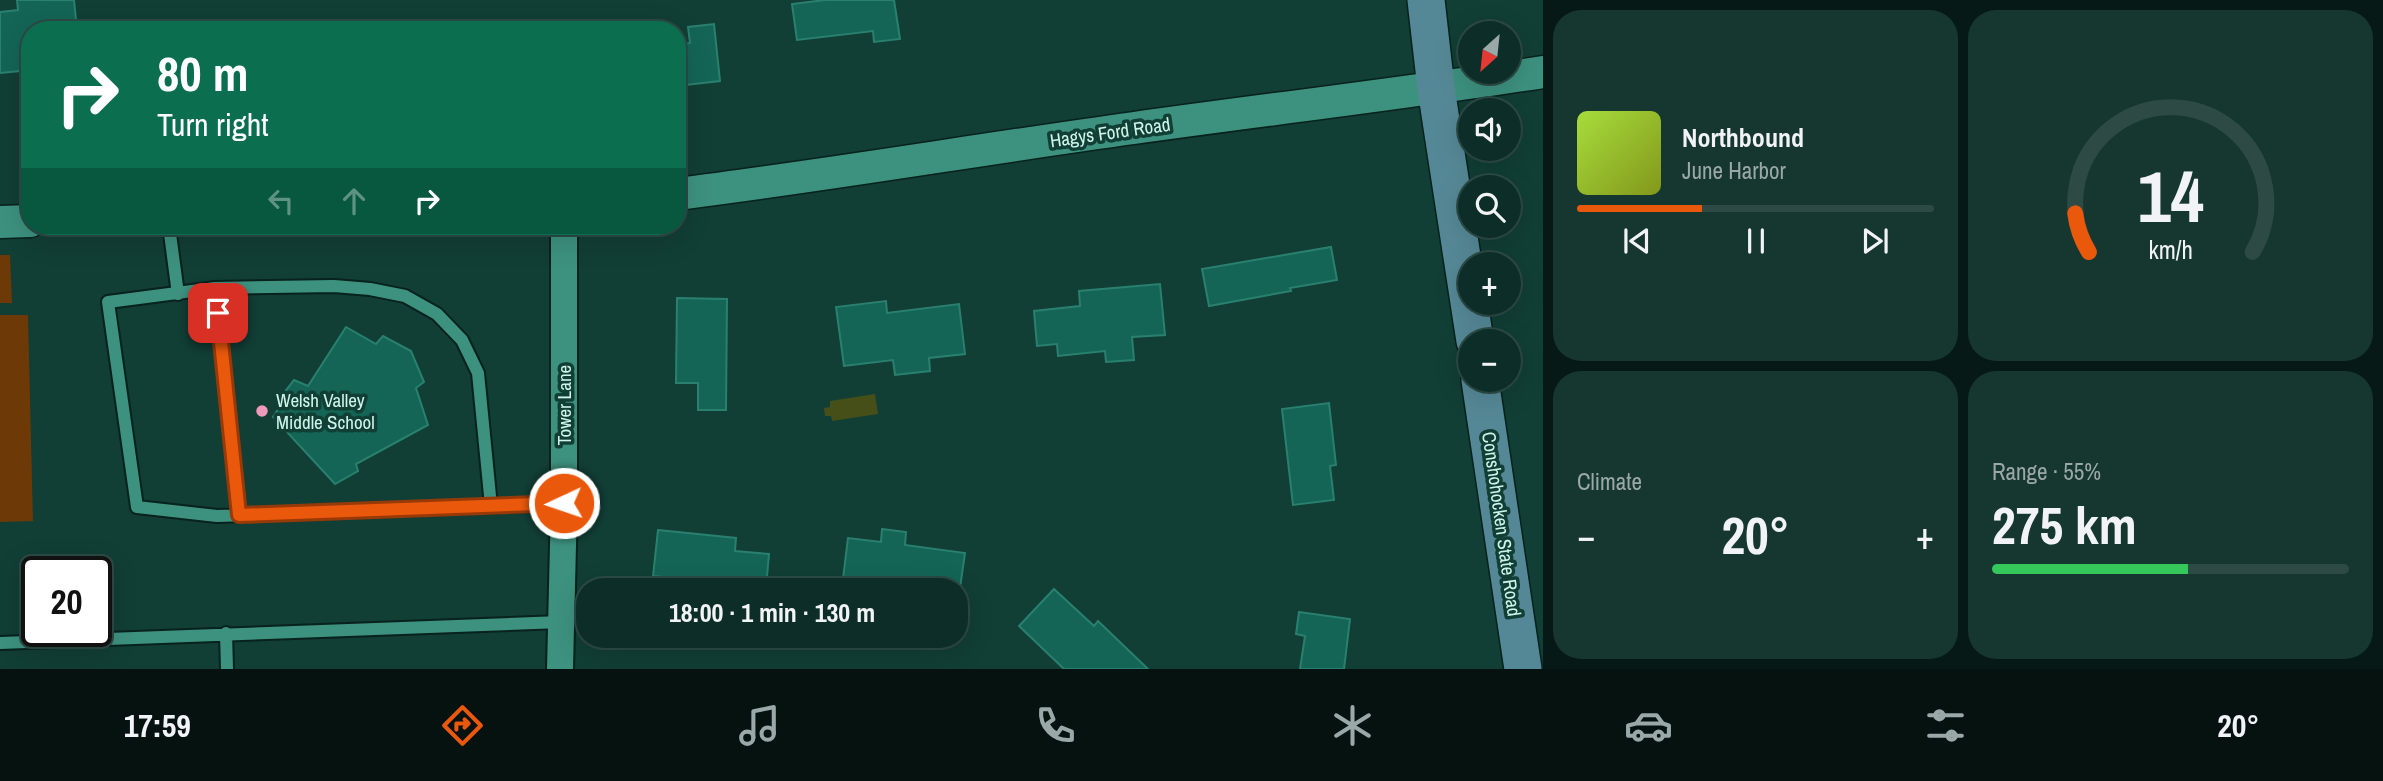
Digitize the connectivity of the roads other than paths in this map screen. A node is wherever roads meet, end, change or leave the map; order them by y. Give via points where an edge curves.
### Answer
1 (1426, 0) edge
2 (1543, 72) edge
3 (1436, 88) junction
4 (686, 193) edge
5 (21, 221) edge
6 (0, 222) edge
7 (170, 235) edge
8 (564, 235) edge
9 (215, 288) junction
10 (178, 294) junction
11 (1473, 329) edge
12 (1482, 392) edge
13 (564, 503) junction
14 (491, 506) junction
15 (239, 515) junction
16 (561, 622) junction
17 (226, 633) junction
18 (0, 643) edge
19 (227, 669) edge
20 (560, 669) edge
21 (1523, 669) edge

1 - 3 main road
2 - 3 street, Hagys Ford Road
3 - 4 street, Hagys Ford Road
3 - 11 main road
5 - 6 street
7 - 10 lane
8 - 13 street, Tower Lane
9 - 10 lane
9 - 14 lane via 370,289 405,296 437,314 462,340 478,373
9 - 15 lane
10 - 15 lane via 108,302 137,508
12 - 21 main road, Conshohocken State Road
13 - 14 lane
13 - 16 street, Tower Lane
14 - 15 lane
16 - 17 lane
16 - 20 street, Tower Lane
17 - 18 lane
17 - 19 lane

